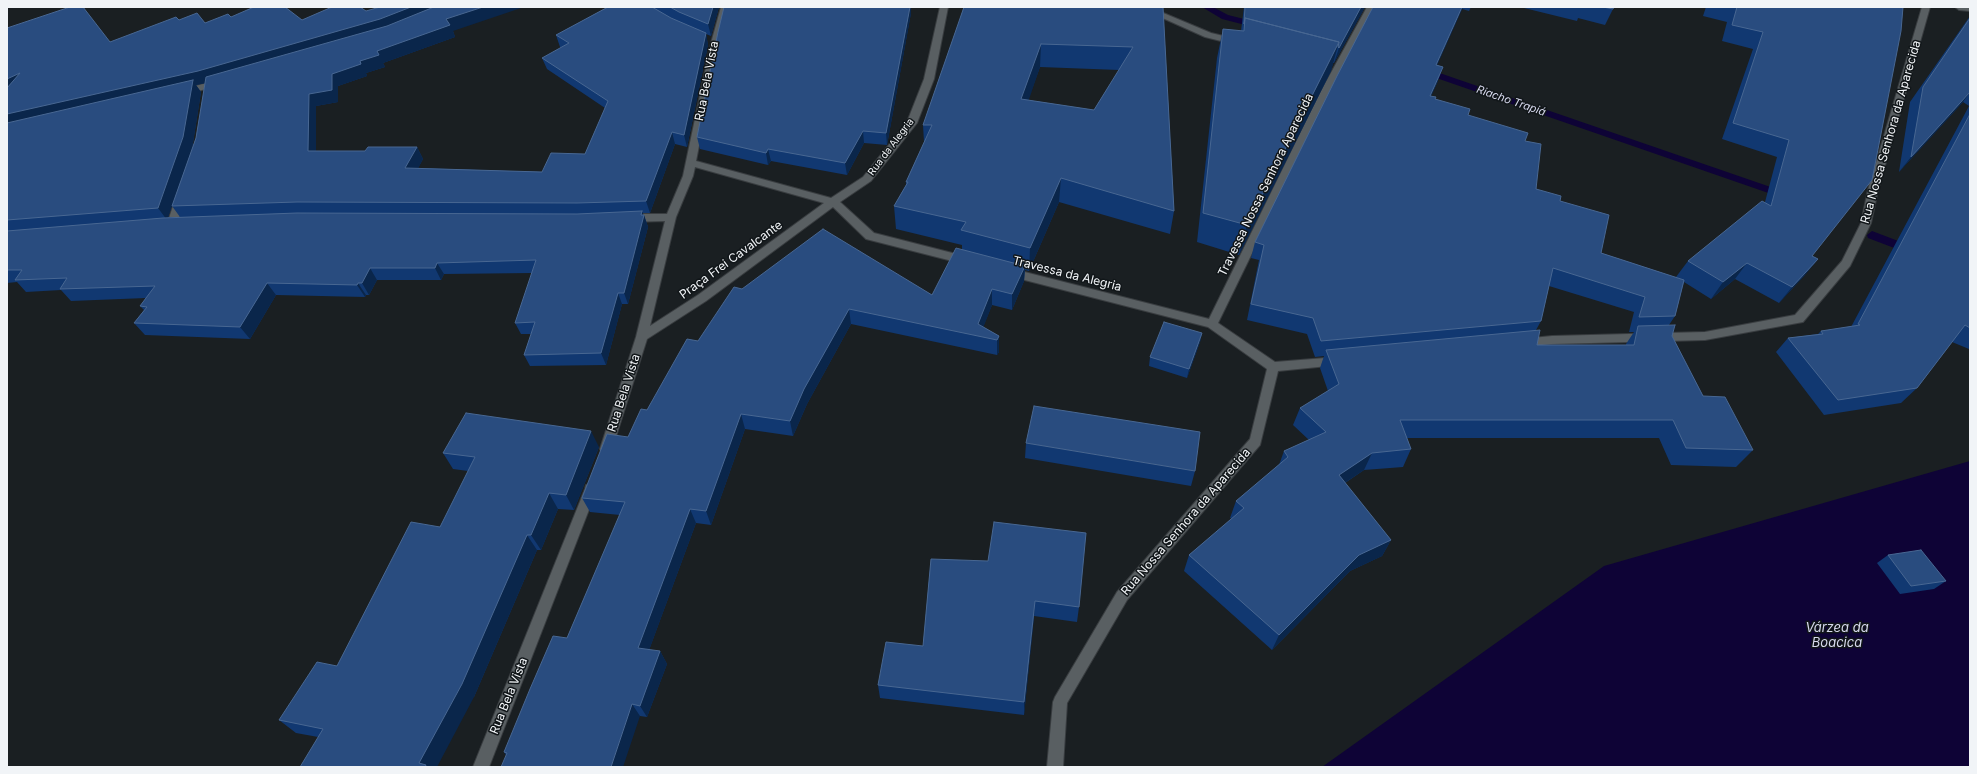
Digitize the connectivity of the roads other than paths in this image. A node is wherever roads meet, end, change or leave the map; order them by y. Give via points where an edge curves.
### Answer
1 (725, 7) edge
2 (944, 7) edge
3 (1142, 7) edge
4 (1372, 7) edge
5 (1926, 7) edge
6 (1959, 7) edge
7 (1970, 8) edge
8 (1247, 45) edge
9 (230, 79) edge
10 (208, 86) junction
11 (169, 95) edge
12 (206, 100) edge
13 (691, 163) junction
14 (185, 187) edge
15 (833, 202) junction
16 (671, 217) junction
17 (619, 219) edge
18 (187, 224) edge
19 (976, 263) edge
20 (999, 269) edge
21 (1212, 324) junction
22 (642, 337) junction
23 (1513, 344) edge
24 (1351, 360) edge
25 (1273, 367) junction
26 (603, 458) edge
27 (594, 480) edge
28 (481, 767) edge
29 (1055, 767) edge

1 - 13 street, Rua Bela Vista via 711,41
2 - 15 street, Rua da Alegria via 929,79 912,123 868,179
3 - 8 street via 1208,35
4 - 21 street, Travessa Nossa Senhora Aparecida via 1344,58 1335,68
5 - 23 street, Rua Nossa Senhora da Aparecida via 1873,190 1866,223 1846,264 1799,319 1705,336 1552,340
6 - 7 street
9 - 10 street
10 - 11 street
10 - 12 street
13 - 15 street
13 - 16 street, Rua Bela Vista
14 - 18 street via 168,225
15 - 19 street via 870,236
15 - 22 street, Praça Frei Cavalcante via 702,298
16 - 17 street
16 - 22 street, Rua Bela Vista
20 - 21 street, Travessa da Alegria
21 - 25 street, Travessa da Alegria
22 - 26 street, Rua Bela Vista
24 - 25 street
25 - 29 street, Rua Nossa Senhora da Aparecida via 1256,441 1122,596 1060,702
27 - 28 street, Rua Bela Vista

